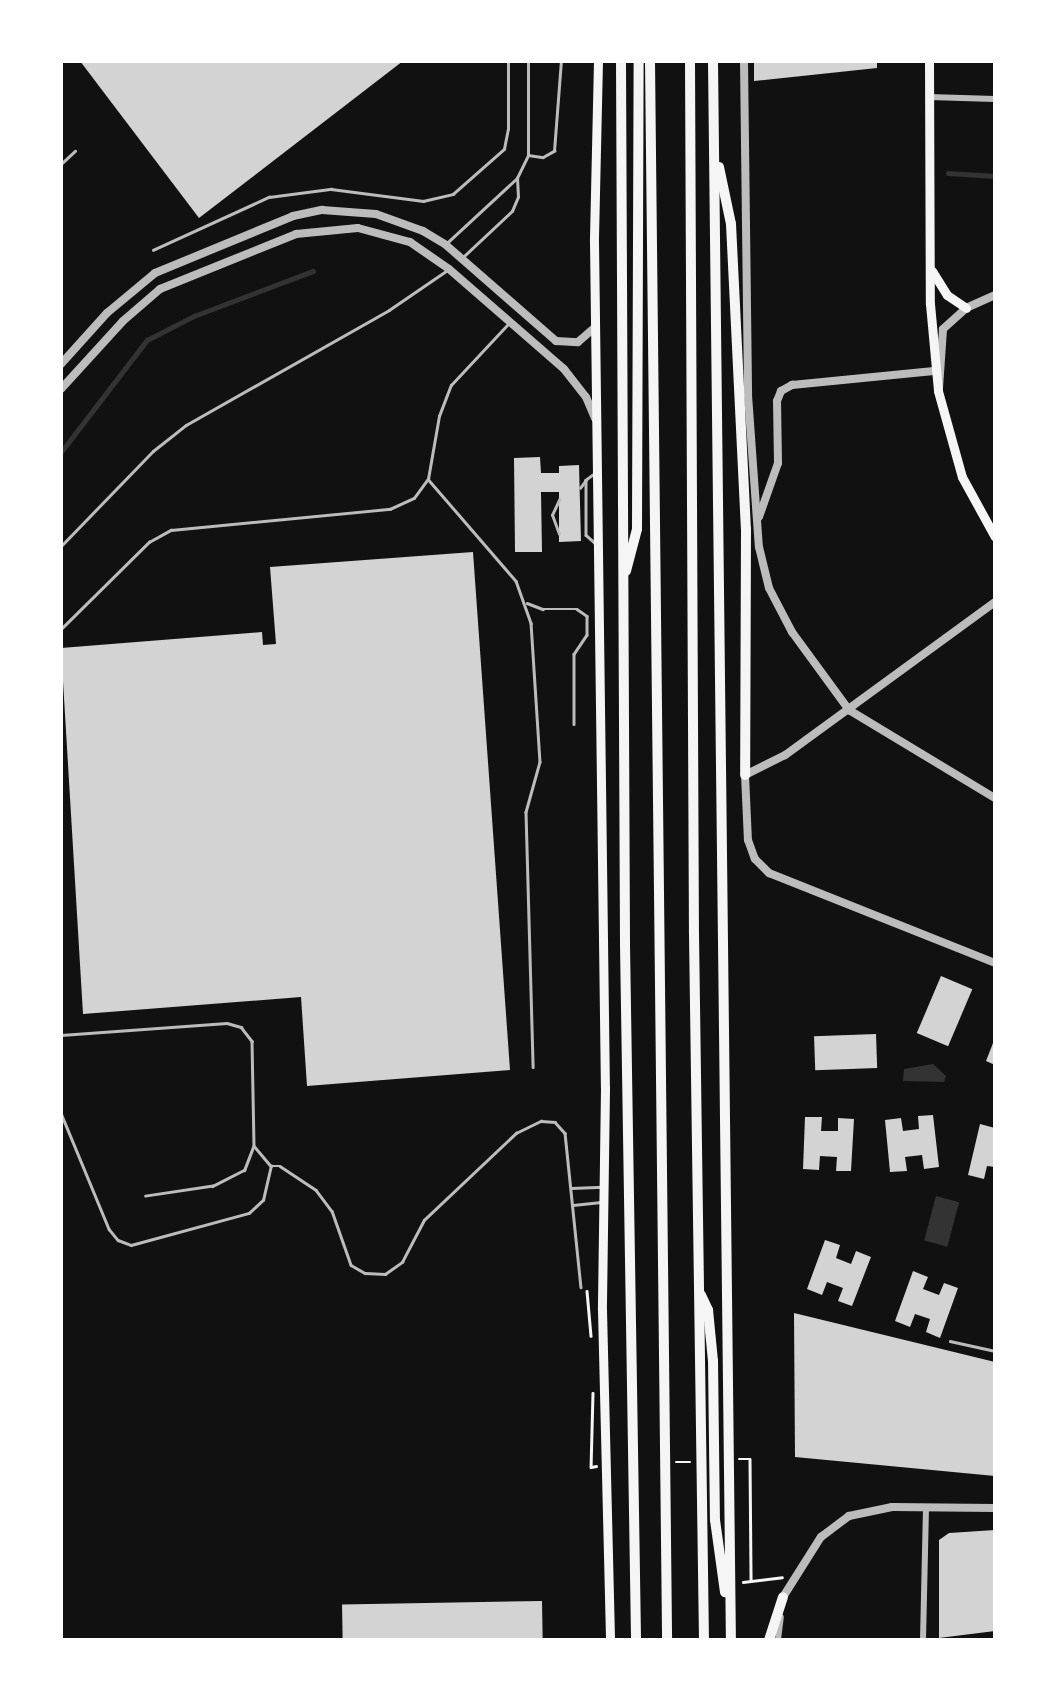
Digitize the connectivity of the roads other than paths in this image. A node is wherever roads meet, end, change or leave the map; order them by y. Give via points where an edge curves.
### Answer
1 (508, 61) edge
2 (528, 61) edge
3 (561, 61) edge
4 (598, 61) edge
5 (621, 61) edge
6 (639, 61) edge
7 (650, 61) edge
8 (690, 61) edge
9 (713, 61) edge
10 (744, 61) edge
11 (929, 61) edge
12 (929, 97) junction
13 (995, 99) edge
14 (75, 151) dead end
15 (528, 155) junction
16 (716, 158) junction
17 (61, 164) edge
18 (517, 178) junction
19 (446, 245) junction
20 (153, 250) dead end
21 (461, 259) junction
22 (929, 262) junction
23 (449, 268) junction
24 (995, 295) edge
25 (966, 308) junction
26 (509, 323) junction
27 (596, 324) junction
28 (61, 365) edge
29 (936, 370) junction
30 (61, 388) edge
31 (938, 391) junction
32 (599, 431) junction
33 (600, 472) junction
34 (428, 479) junction
35 (586, 480) junction
36 (580, 488) dead end
37 (559, 500) dead end
38 (757, 522) junction
39 (559, 534) dead end
40 (580, 535) dead end
41 (586, 535) junction
42 (995, 537) edge
43 (61, 546) edge
44 (599, 546) junction
45 (622, 584) junction
46 (995, 602) edge
47 (527, 603) junction
48 (61, 629) edge
49 (849, 710) junction
50 (574, 724) dead end
51 (745, 775) junction
52 (995, 798) edge
53 (995, 963) edge
54 (61, 1035) edge
55 (533, 1067) dead end
56 (61, 1113) edge
57 (254, 1146) junction
58 (271, 1166) junction
59 (603, 1187) junction
60 (571, 1188) junction
61 (146, 1196) dead end
62 (603, 1202) junction
63 (573, 1205) junction
64 (581, 1287) dead end
65 (699, 1290) junction
66 (950, 1341) dead end
67 (995, 1351) edge
68 (926, 1507) junction
69 (995, 1508) edge
70 (783, 1597) junction
71 (731, 1600) junction
72 (610, 1640) edge
73 (636, 1640) edge
74 (667, 1640) edge
75 (704, 1640) edge
76 (731, 1640) edge
77 (769, 1640) edge
78 (778, 1640) edge
79 (923, 1640) edge

1 - 20 lane via 504,149 453,194 423,201 331,189 269,197
2 - 15 lane
3 - 15 lane via 554,150 543,157
4 - 27 main road
5 - 45 highway
6 - 45 highway via 637,529
7 - 74 highway
8 - 65 highway
9 - 16 highway
10 - 38 street via 748,395
11 - 12 main road
12 - 13 street
12 - 22 main road
14 - 17 lane
15 - 18 lane
16 - 51 highway via 731,224 744,502
16 - 71 highway
18 - 19 lane
18 - 21 lane via 518,198 512,211
19 - 21 street
19 - 28 street via 401,221 369,212 322,210 293,216 155,272 107,313
21 - 27 street via 550,339 578,342
22 - 25 main road via 937,283
22 - 29 main road
23 - 26 street
23 - 30 street via 410,242 373,231 332,228 296,234 160,289 123,321
23 - 43 lane via 388,310 186,425 153,451
24 - 25 street
25 - 31 street via 943,329
26 - 32 street via 577,382
26 - 34 lane via 451,385 439,416
27 - 32 main road
29 - 31 main road
29 - 38 street via 792,385 781,391 776,474
31 - 42 main road via 962,477
32 - 33 main road
33 - 35 lane
33 - 44 main road
34 - 47 lane via 505,567
34 - 48 lane via 414,498 390,509 171,530 149,542
35 - 36 lane
35 - 41 lane
37 - 39 lane via 552,515
38 - 49 street via 763,569 779,611
40 - 41 lane
41 - 44 lane
44 - 59 main road
45 - 73 highway
46 - 49 street
47 - 50 lane via 543,609 577,609 587,616 587,635 574,654
47 - 55 lane via 540,762 526,812
49 - 51 street via 769,766
49 - 52 street
51 - 53 street via 748,840 755,859 769,873
54 - 57 lane via 227,1023 241,1027 254,1047
56 - 58 lane via 108,1229 131,1245 249,1213 262,1200
57 - 58 lane
57 - 61 lane via 245,1170 232,1180
58 - 60 lane via 291,1170 316,1190 332,1211 351,1265 365,1273 385,1274 402,1262 424,1220 516,1133 541,1121 555,1122 565,1133
59 - 60 lane
59 - 62 main road
60 - 63 lane
62 - 63 lane
62 - 72 main road
63 - 64 lane
65 - 71 highway via 708,1310 713,1361 715,1520 725,1591
65 - 75 highway
66 - 67 lane
68 - 69 street
68 - 70 street via 879,1508 849,1516 821,1537
68 - 79 street
70 - 77 highway
70 - 78 street
71 - 76 highway

